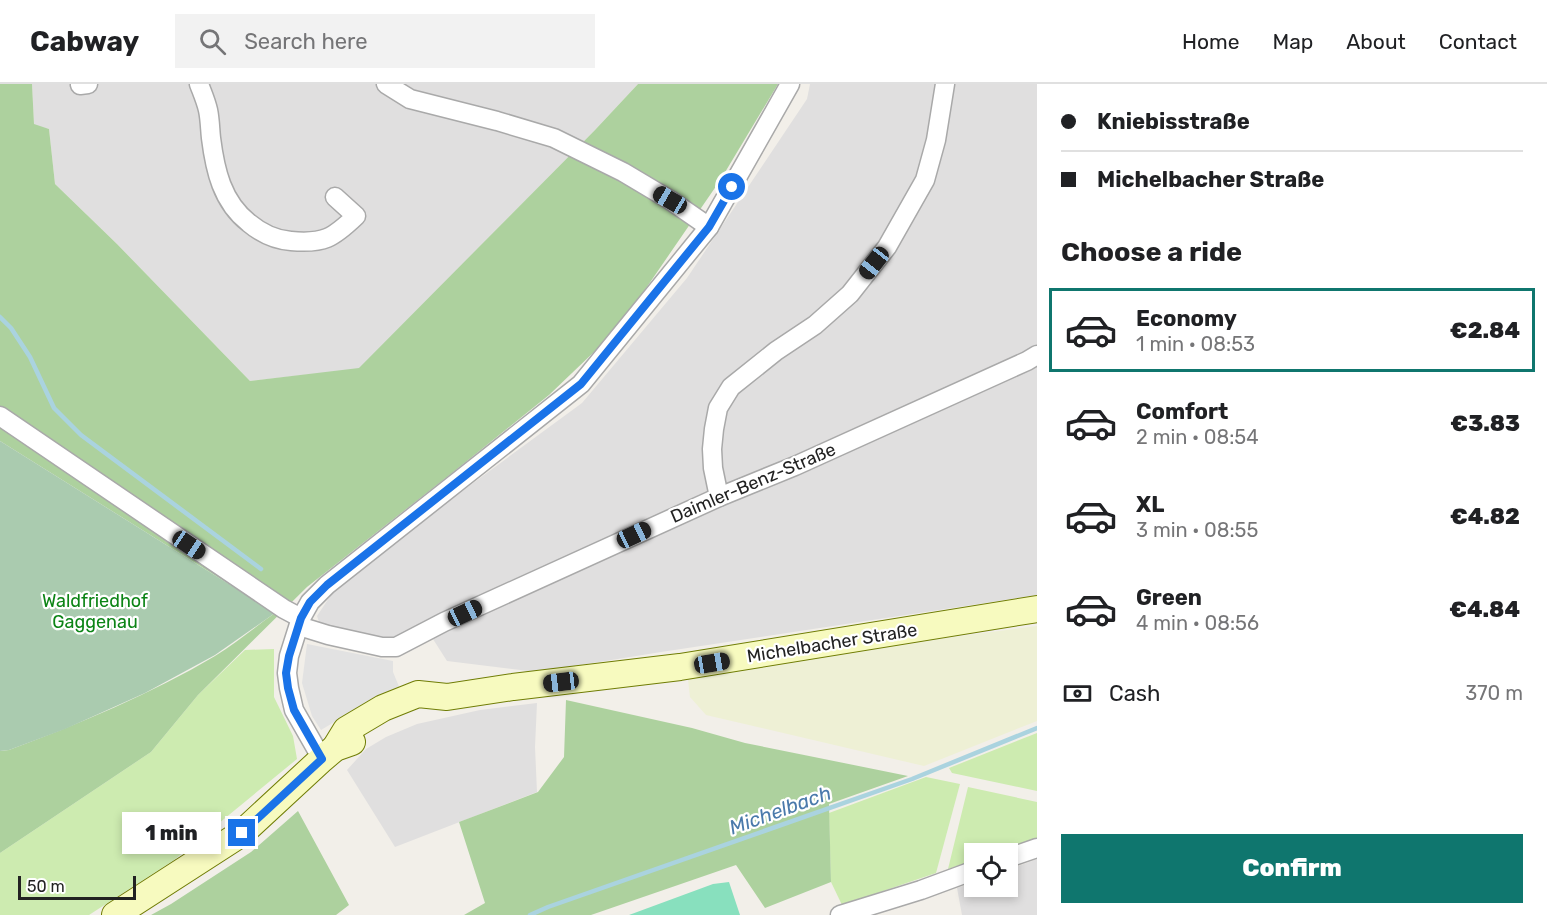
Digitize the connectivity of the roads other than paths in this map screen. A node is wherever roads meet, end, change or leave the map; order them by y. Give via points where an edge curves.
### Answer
1 (199, 84) edge
2 (386, 84) edge
3 (790, 84) edge
4 (945, 84) edge
5 (335, 197) dead end
6 (709, 227) junction
7 (1037, 355) edge
8 (0, 416) edge
9 (719, 497) junction
10 (1037, 609) edge
11 (300, 622) junction
12 (329, 753) junction
13 (1037, 848) edge
14 (1018, 855) edge
15 (964, 874) edge
16 (116, 915) edge
17 (840, 915) edge

1 - 5 street via 208,111 221,186 240,216 258,230 282,240 322,241 357,216
2 - 6 street via 410,99 554,138 623,172
3 - 6 street
4 - 9 street via 925,180 887,247 850,294 732,387 718,408 712,449
6 - 11 street via 581,384 327,585 310,602
7 - 9 street, Daimler-Benz-Straße
8 - 11 street, Daimler-Benz-Straße
9 - 11 street, Daimler-Benz-Straße via 396,647 328,635
10 - 12 main road, Michelbacher Straße via 701,664 447,697 418,694 383,708 346,730
11 - 12 street via 289,656 288,688 294,710
12 - 16 main road, Michelbacher Straße via 242,833
13 - 14 street
15 - 17 street

